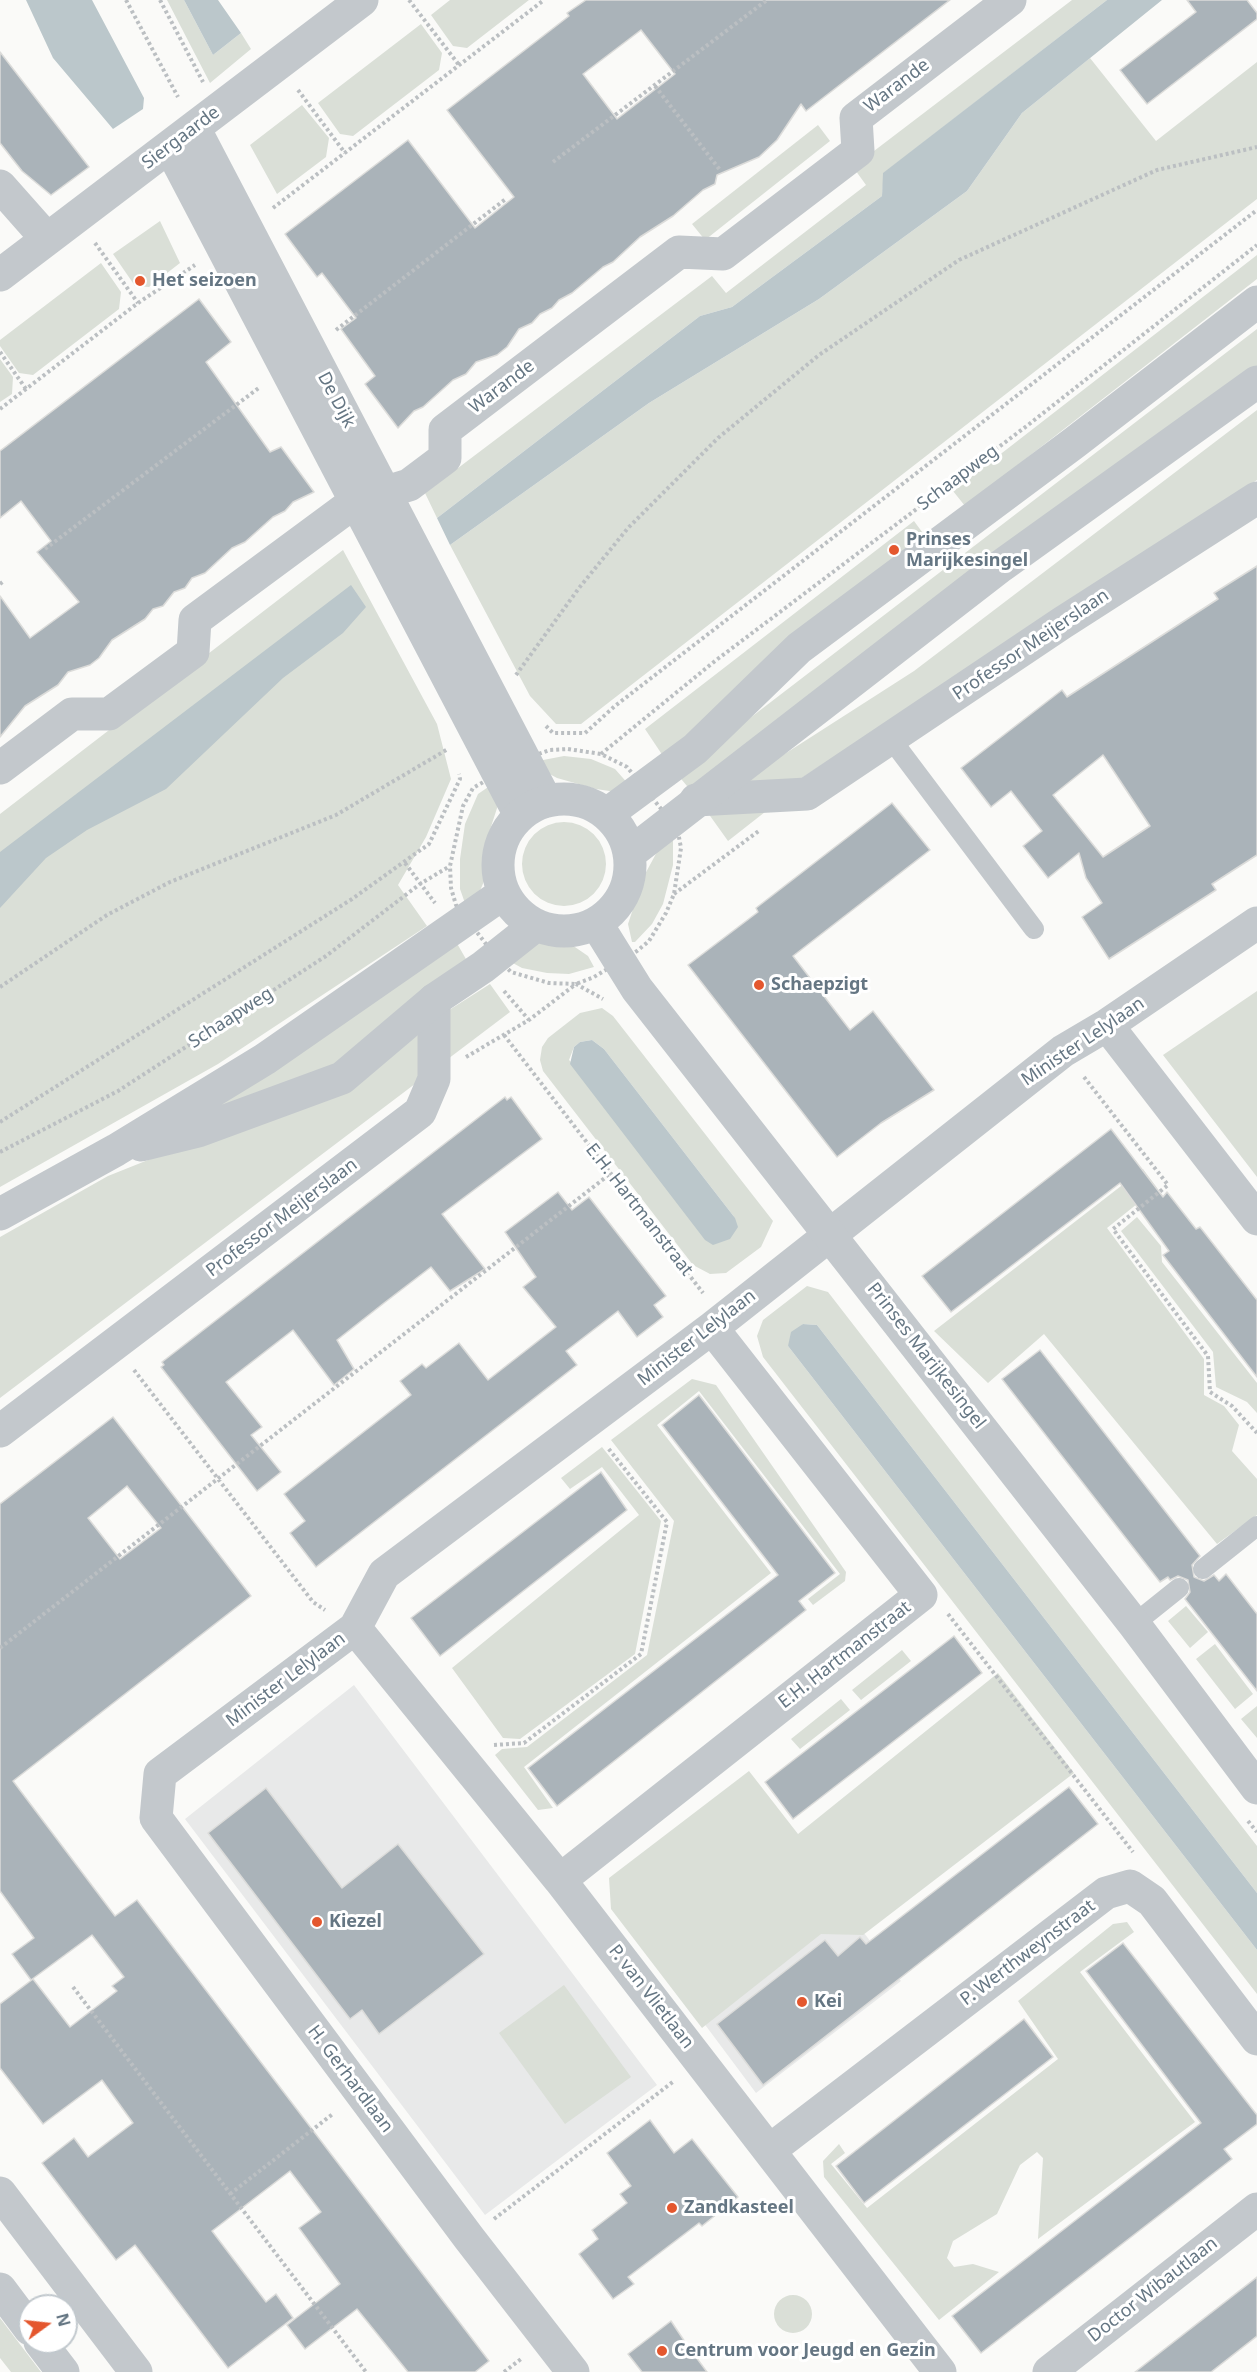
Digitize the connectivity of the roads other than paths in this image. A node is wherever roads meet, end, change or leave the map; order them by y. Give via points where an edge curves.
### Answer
1 (362, 0) edge
2 (1010, 0) edge
3 (194, 128) junction
4 (0, 186) edge
5 (60, 230) junction
6 (0, 276) edge
7 (1257, 302) edge
8 (297, 359) junction
9 (1257, 382) edge
10 (371, 496) junction
11 (1257, 498) edge
12 (891, 739) junction
13 (0, 768) edge
14 (696, 800) junction
15 (533, 808) junction
16 (607, 814) junction
17 (629, 854) junction
18 (504, 893) junction
19 (596, 923) junction
20 (1257, 923) edge
21 (536, 925) junction
22 (1034, 929) dead end
23 (434, 1000) junction
24 (1107, 1025) junction
25 (116, 1150) junction
26 (0, 1214) edge
27 (1257, 1219) edge
28 (831, 1234) junction
29 (709, 1313) junction
30 (0, 1431) edge
31 (1257, 1526) edge
32 (1203, 1569) dead end
33 (1179, 1588) dead end
34 (1134, 1624) junction
35 (355, 1628) junction
36 (160, 1774) joint
37 (1257, 1788) edge
38 (560, 1880) junction
39 (1257, 2039) edge
40 (770, 2150) junction
41 (0, 2193) edge
42 (1257, 2209) edge
43 (0, 2289) edge
44 (18, 2313) edge
45 (49, 2354) edge
46 (63, 2372) edge
47 (136, 2372) edge
48 (573, 2372) edge
49 (940, 2372) edge
50 (1049, 2372) edge

1 - 3 street, Siergaarde
2 - 10 street, Warande via 856,118 858,151 723,254 679,252 445,430 445,458 409,485
3 - 5 street, Siergaarde
3 - 8 street, De Dijk
3 - 8 street, De Dijk via 222,247
4 - 5 street
5 - 6 street, Siergaarde
7 - 16 street via 799,648 695,749
8 - 10 street, De Dijk
9 - 14 street via 1001,566
10 - 13 street, Warande via 195,620 194,652 109,714 72,714
10 - 15 street, De Dijk
11 - 12 street, Professor Meijerslaan
12 - 14 street, Professor Meijerslaan via 807,794
12 - 22 lane
14 - 17 street
15 - 16 street via 572,799
15 - 18 street via 510,825 499,851 499,879
16 - 17 street via 625,839
17 - 19 street via 626,888 614,908
18 - 21 street via 517,912
18 - 25 street via 265,1059
19 - 21 street via 572,930
19 - 28 street, Prinses Marijkesingel via 637,989
20 - 24 street, Minister Lelylaan
21 - 23 street
23 - 25 street via 342,1078 198,1131
23 - 30 street, Professor Meijerslaan via 434,1079 420,1112
24 - 27 street
24 - 28 street, Minister Lelylaan via 1063,1051
25 - 26 street
28 - 29 street, Minister Lelylaan
28 - 34 street, Prinses Marijkesingel
29 - 35 street, Minister Lelylaan via 587,1422 384,1574
29 - 38 street, E.H. Hartmanstraat via 921,1595
31 - 32 lane
33 - 34 lane
34 - 37 street, Prinses Marijkesingel
35 - 36 street, Minister Lelylaan
35 - 38 street, P. van Vlietlaan
36 - 48 street, H. Gerhardlaan via 156,1818
38 - 40 street, P. van Vlietlaan
39 - 40 street, P. Werthweynstraat via 1152,1901 1130,1886 1106,1893
40 - 49 street, P. van Vlietlaan
41 - 47 street
42 - 50 street, Doctor Wibautlaan
43 - 44 street
45 - 46 street

